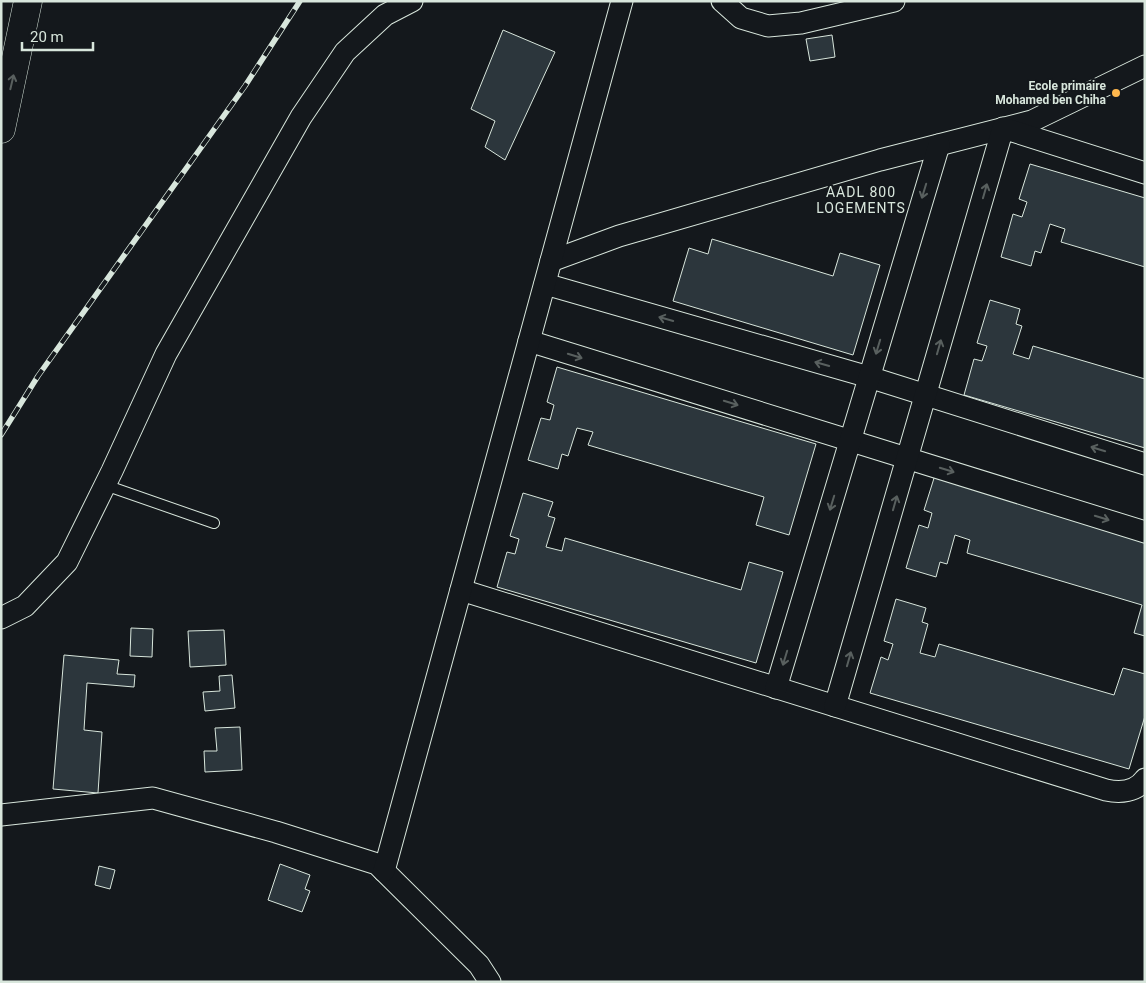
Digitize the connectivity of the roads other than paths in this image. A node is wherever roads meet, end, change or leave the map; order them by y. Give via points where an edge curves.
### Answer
1 (28, 1) edge
2 (412, 1) edge
3 (622, 1) edge
4 (722, 1) edge
5 (894, 1) edge
6 (1145, 66) edge
7 (1003, 128) junction
8 (1, 130) edge
9 (938, 145) junction
10 (1145, 173) edge
11 (551, 261) junction
12 (545, 284) junction
13 (529, 341) junction
14 (869, 377) junction
15 (926, 395) junction
16 (851, 440) junction
17 (908, 457) junction
18 (1145, 464) edge
19 (105, 485) junction
20 (214, 523) dead end
21 (1145, 532) edge
22 (461, 590) junction
23 (1, 618) edge
24 (776, 688) junction
25 (835, 706) junction
26 (1145, 779) edge
27 (1, 815) edge
28 (384, 871) junction
29 (490, 982) edge

8 -> 1 highway
2 - 19 street via 385,16 345,52 301,117 166,354
3 - 11 street
4 - 5 street via 741,18 768,26 801,23
6 - 7 street via 1032,121
7 - 9 street
7 - 10 street
15 -> 7 street
9 - 11 street via 619,236
9 -> 14 street
11 - 12 street
12 - 13 street
14 -> 12 street
13 -> 16 street
13 - 22 street
14 - 15 street
14 - 16 street
15 - 17 street
18 -> 15 street
16 - 17 street
16 -> 24 street
17 -> 21 street
25 -> 17 street
19 - 20 lane
19 - 23 street via 67,562 25,606
22 - 24 street
22 - 28 street
24 - 25 street
25 - 26 street via 1115,792 1125,792
27 - 28 street via 153,798 276,832 377,864
28 - 29 street via 478,965

